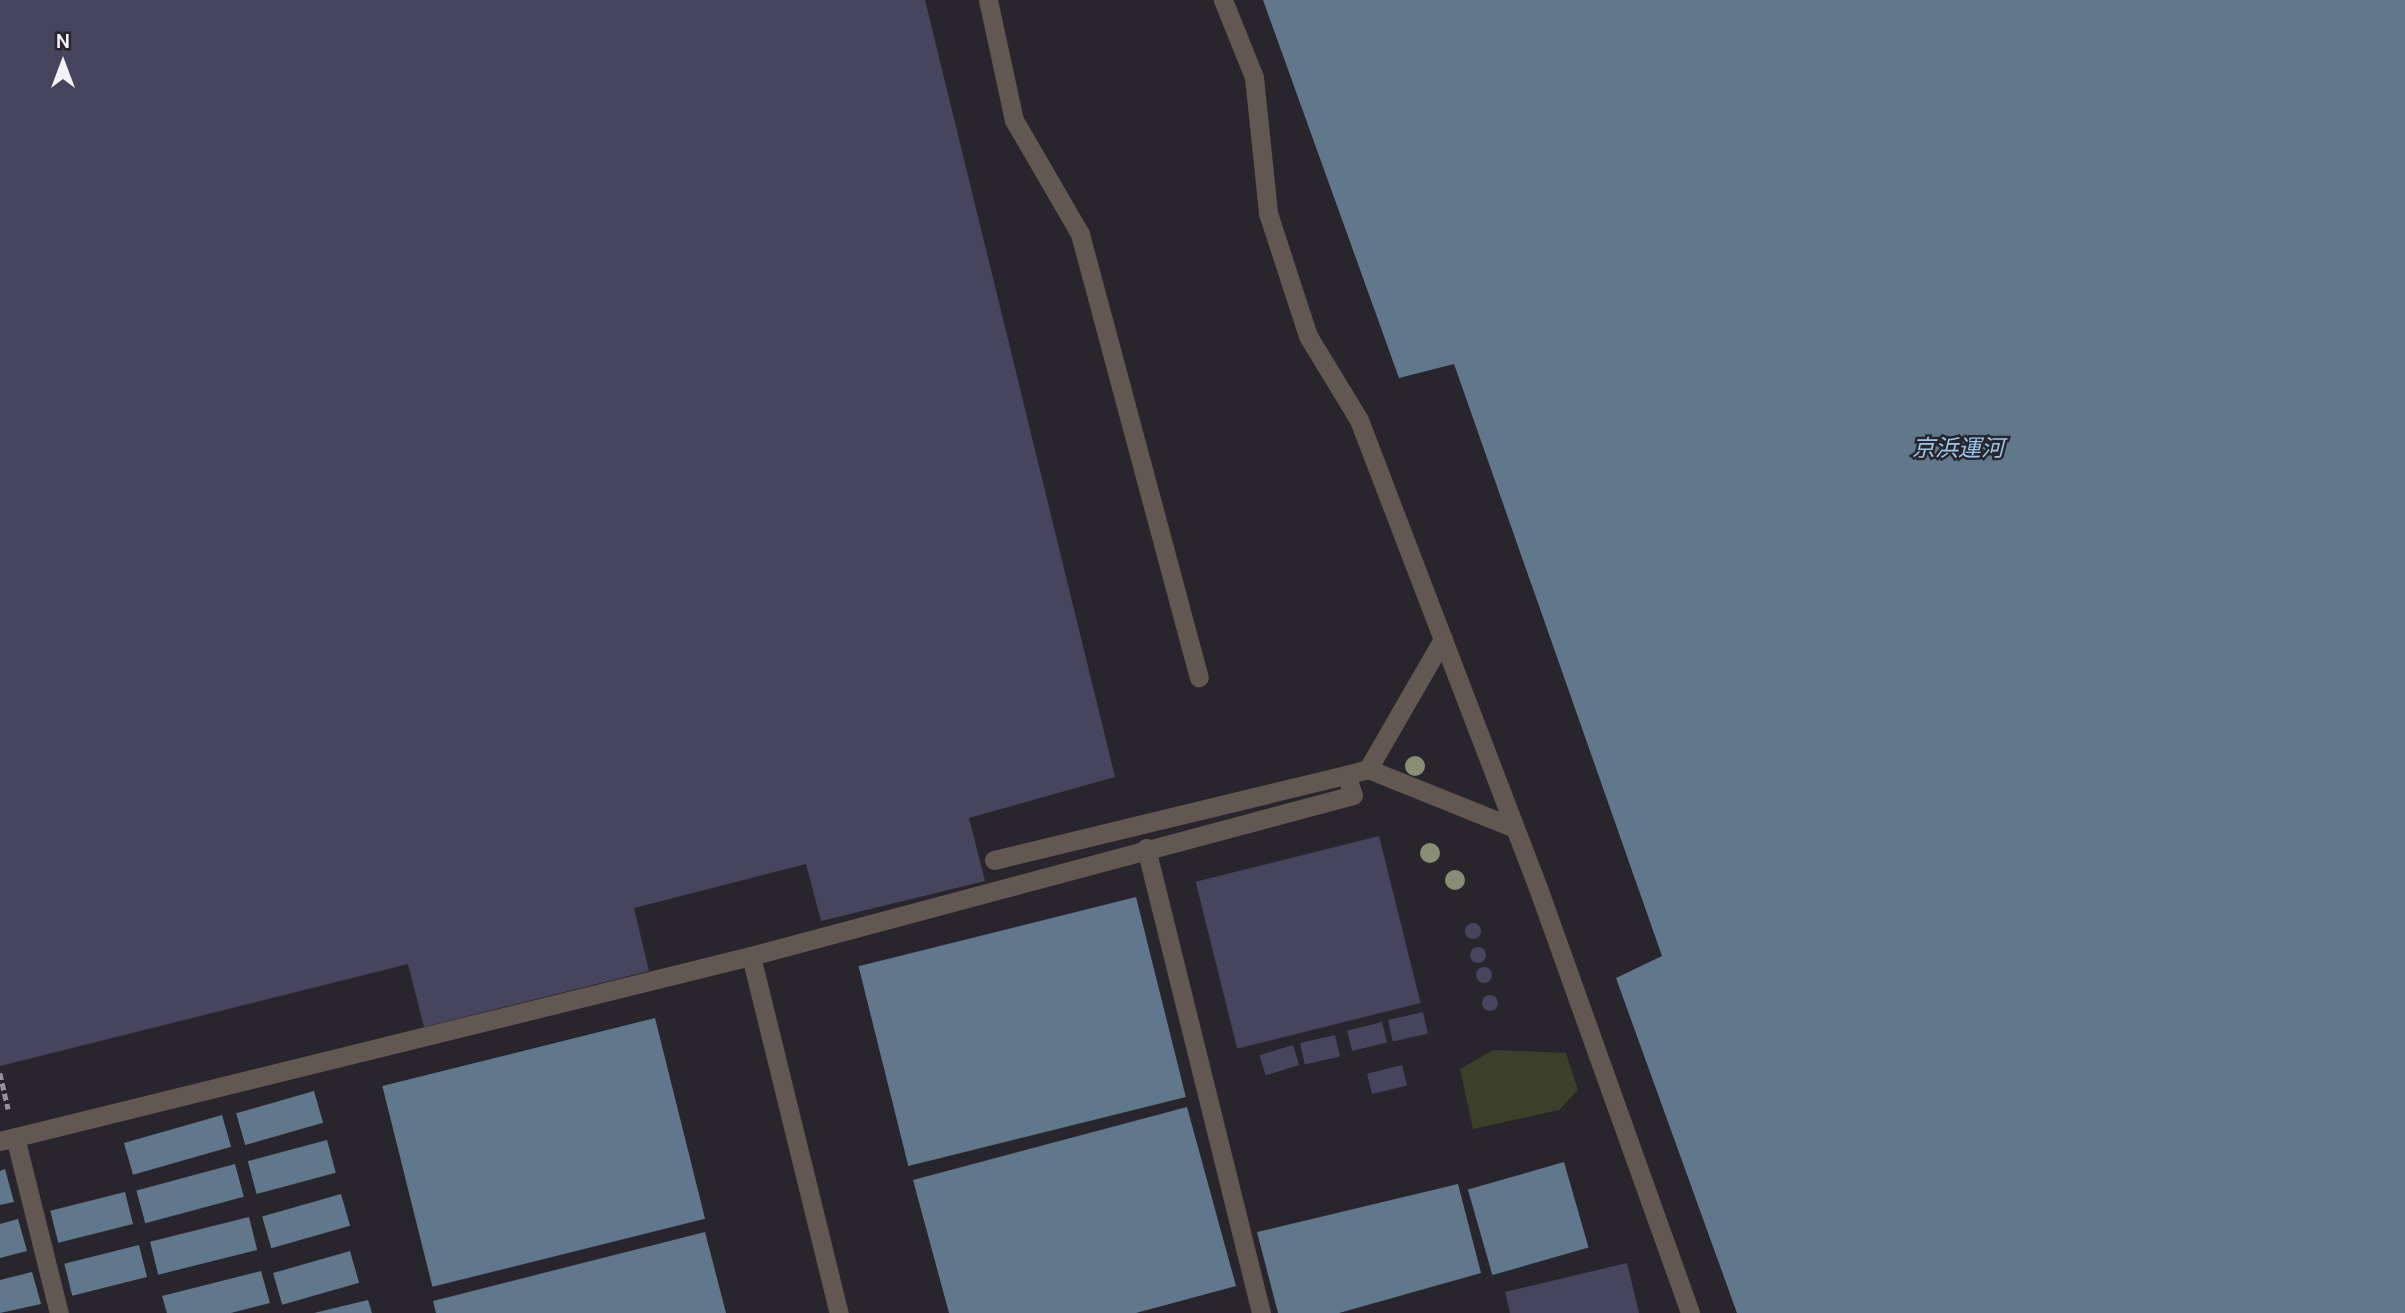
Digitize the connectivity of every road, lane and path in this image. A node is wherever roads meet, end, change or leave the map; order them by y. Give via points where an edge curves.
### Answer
1 (988, 0) edge
2 (1223, 0) edge
3 (1443, 639) junction
4 (1199, 677) dead end
5 (1368, 769) junction
6 (1346, 775) junction
7 (1515, 828) junction
8 (1146, 848) junction
9 (994, 860) dead end
10 (751, 956) junction
11 (7, 1139) edge
12 (59, 1313) edge
13 (839, 1313) edge
14 (1261, 1313) edge
15 (1690, 1313) edge

1 - 4 lane via 1014,120 1080,234
2 - 3 lane via 1254,77 1268,213 1308,336 1359,421
3 - 5 lane
3 - 7 lane
5 - 6 lane
5 - 7 lane
6 - 8 lane via 1353,795
6 - 9 lane
7 - 15 lane
8 - 10 lane
8 - 14 lane
10 - 11 lane
10 - 13 lane
11 - 12 lane

